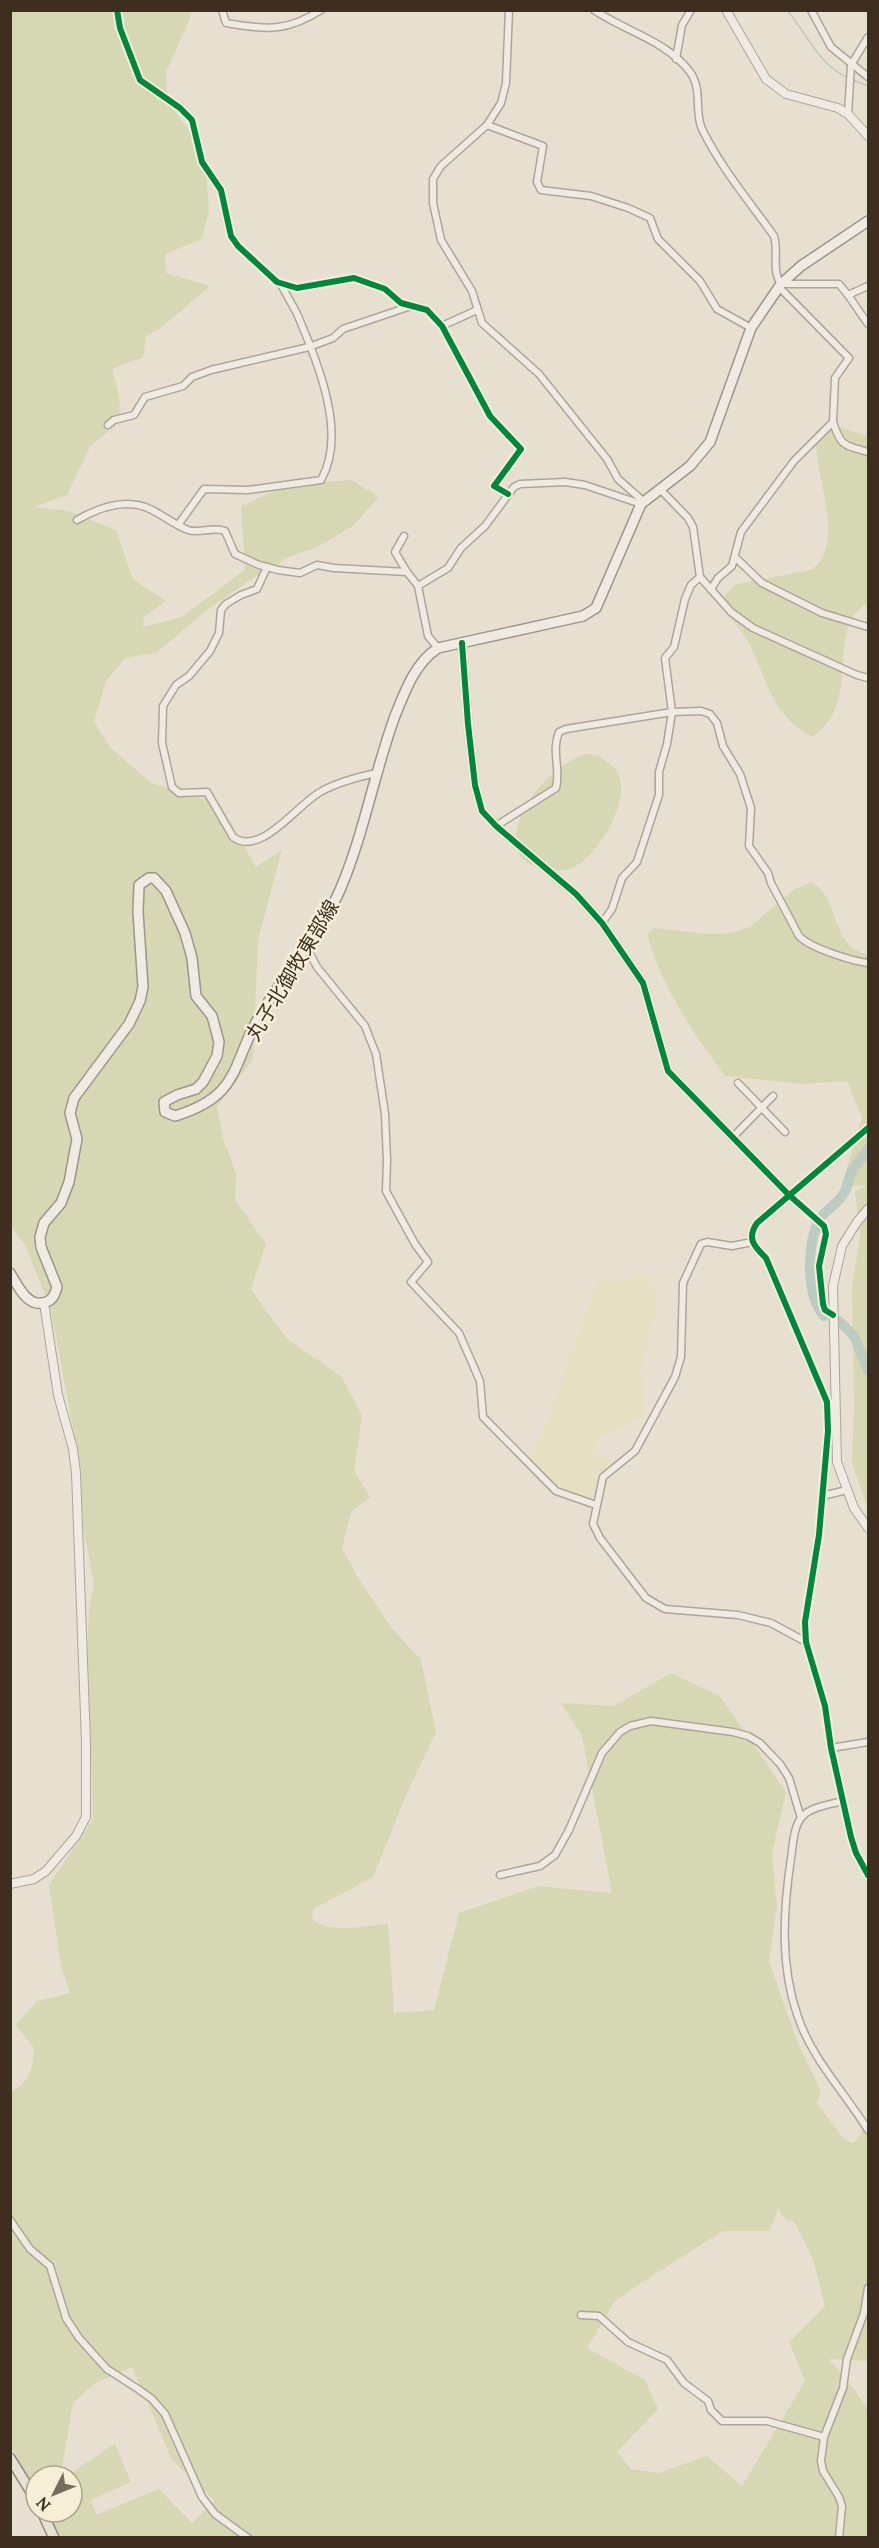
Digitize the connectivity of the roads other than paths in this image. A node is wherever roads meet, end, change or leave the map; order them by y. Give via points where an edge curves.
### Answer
1 (117, 10) edge
2 (222, 10) edge
3 (321, 10) edge
4 (509, 10) edge
5 (594, 10) edge
6 (691, 10) edge
7 (726, 10) edge
8 (811, 10) edge
9 (868, 37) edge
10 (676, 59) junction
11 (851, 65) junction
12 (868, 77) edge
13 (848, 114) junction
14 (487, 125) junction
15 (868, 136) edge
16 (868, 221) edge
17 (281, 284) junction
18 (780, 285) junction
19 (868, 286) edge
20 (848, 295) junction
21 (412, 306) junction
22 (477, 310) junction
23 (868, 324) edge
24 (442, 326) junction
25 (751, 328) junction
26 (309, 347) junction
27 (833, 422) junction
28 (108, 425) dead end
29 (868, 452) edge
30 (660, 489) junction
31 (508, 494) junction
32 (642, 502) junction
33 (76, 520) dead end
34 (178, 525) junction
35 (404, 536) dead end
36 (736, 558) junction
37 (267, 567) junction
38 (407, 572) junction
39 (700, 577) junction
40 (418, 586) junction
41 (711, 589) junction
42 (868, 627) edge
43 (462, 643) junction
44 (438, 648) junction
45 (868, 678) edge
46 (672, 712) junction
47 (376, 773) junction
48 (496, 826) junction
49 (602, 923) junction
50 (306, 946) junction
51 (868, 963) edge
52 (738, 1083) dead end
53 (773, 1096) dead end
54 (762, 1108) junction
55 (868, 1128) edge
56 (785, 1132) dead end
57 (732, 1138) junction
58 (789, 1196) junction
59 (868, 1209) edge
60 (752, 1242) junction
61 (10, 1273) edge
62 (44, 1303) junction
63 (833, 1315) junction
64 (847, 1490) junction
65 (822, 1496) junction
66 (596, 1505) junction
67 (868, 1528) edge
68 (806, 1642) junction
69 (868, 1742) edge
70 (831, 1748) junction
71 (842, 1801) junction
72 (801, 1818) junction
73 (500, 1875) dead end
74 (868, 1875) edge
75 (10, 1884) edge
76 (868, 2130) edge
77 (10, 2220) edge
78 (868, 2288) edge
79 (581, 2315) dead end
80 (824, 2437) junction
81 (10, 2458) edge
82 (24, 2481) edge
83 (48, 2524) edge
84 (54, 2538) edge
85 (248, 2538) edge
86 (839, 2538) edge

1 - 17 street via 140,80 192,120 202,162 221,190 231,236
2 - 3 street via 226,23 274,30
4 - 14 street via 506,83 501,103
5 - 10 street via 648,38
6 - 10 street via 682,25
7 - 13 street via 766,79 786,94
8 - 11 street via 831,47
9 - 11 street
10 - 18 street via 691,73 698,87 701,127 774,236 776,278
11 - 12 street
11 - 13 street
13 - 15 street
14 - 22 street via 439,168 431,187 441,240 471,291
14 - 25 street via 543,146 537,182 541,190 591,196 650,218 658,239 700,281 717,309
16 - 18 main road via 801,266
17 - 21 street via 297,288 354,278 385,289 401,303
17 - 26 street
18 - 20 street via 839,284
18 - 25 main road
18 - 27 street via 849,358 835,378
19 - 20 street
20 - 23 street
21 - 24 street via 428,310
21 - 26 street via 343,329 333,338
22 - 24 street
22 - 32 street via 488,329 539,374 607,459 618,479
24 - 31 street via 490,416 521,449 494,486
25 - 30 main road via 710,442 690,466
26 - 28 street via 192,377 183,386 146,397 134,415
26 - 34 street via 330,418 331,442 321,480 248,490 208,488
27 - 29 street via 839,441
27 - 36 street via 794,461 741,532
30 - 32 main road
30 - 39 street via 693,527
31 - 32 street via 520,484 565,482
31 - 40 street via 448,568
32 - 43 main road via 599,602 591,612
33 - 34 street via 100,508 119,505 149,508
34 - 37 street via 195,531 221,530 229,537 235,554
35 - 38 street via 395,552
36 - 41 street
36 - 42 street via 762,583 822,613
37 - 38 street via 300,573 317,565
37 - 47 street via 257,589 231,600 221,610 219,633 210,651 176,685 163,706 162,743 172,787 179,793 207,792 233,837 247,841 265,836 323,790
38 - 40 street
39 - 41 street
39 - 46 street via 691,585 674,647 665,658
40 - 44 street via 428,636
41 - 45 street via 731,612 753,628
43 - 44 main road
43 - 48 street via 475,785 482,811
44 - 47 main road, 丸子北御牧東部線 via 429,654 409,684
46 - 48 street via 558,732 554,753 556,788
46 - 49 street via 655,808 637,862 622,878 612,909
46 - 51 street via 701,711 717,723 751,808 748,846 764,866 799,936 821,948
47 - 50 main road, 丸子北御牧東部線 via 339,890
48 - 49 street via 576,894
49 - 57 street via 643,983 668,1071
50 - 62 main road, 丸子北御牧東部線 via 258,1018 228,1084 198,1107 168,1115 164,1102 196,1089 203,1082 217,1056 219,1042 212,1016 196,996 189,943 166,891 154,878 139,885 142,993 135,1015 74,1098 70,1113 77,1139 69,1182 61,1203 44,1223 40,1238 57,1287 53,1298
50 - 66 street via 324,977 365,1026 376,1054 385,1114 386,1191 428,1262 411,1282 459,1334 480,1382 483,1417 556,1491
52 - 54 street
53 - 54 street
54 - 56 street
54 - 57 street
55 - 58 street
57 - 58 street
58 - 60 street via 757,1223
58 - 63 street via 821,1224 826,1234 819,1266 823,1304
59 - 63 street via 842,1246 835,1270
60 - 65 street via 766,1258 827,1402
60 - 66 street via 732,1246 701,1244 683,1283 681,1357 675,1377 635,1451 603,1477
61 - 62 main road via 26,1297
62 - 75 street via 58,1395 76,1473 86,1807 76,1836 46,1871 34,1879
63 - 64 street via 837,1462
64 - 65 street
64 - 67 street
65 - 68 street via 805,1622
66 - 68 street via 593,1524 600,1539 646,1598 657,1606 738,1615 771,1623
68 - 70 street via 825,1706
69 - 70 street
70 - 71 street
71 - 72 street via 808,1811
71 - 74 street via 856,1853
72 - 73 street via 789,1778 760,1743 733,1732 651,1721 630,1726 609,1743 594,1767 569,1830 549,1862
72 - 76 street via 786,1894 788,1982 806,2036
77 - 85 street via 30,2249 50,2266 66,2318 79,2338 107,2369 138,2388 165,2414 202,2497 212,2511
78 - 80 street via 864,2313 847,2359 843,2388
79 - 80 street via 599,2316 628,2342 668,2360 684,2383 708,2401 722,2421 768,2421
80 - 86 street via 823,2471 842,2506
81 - 82 main road
83 - 84 main road

